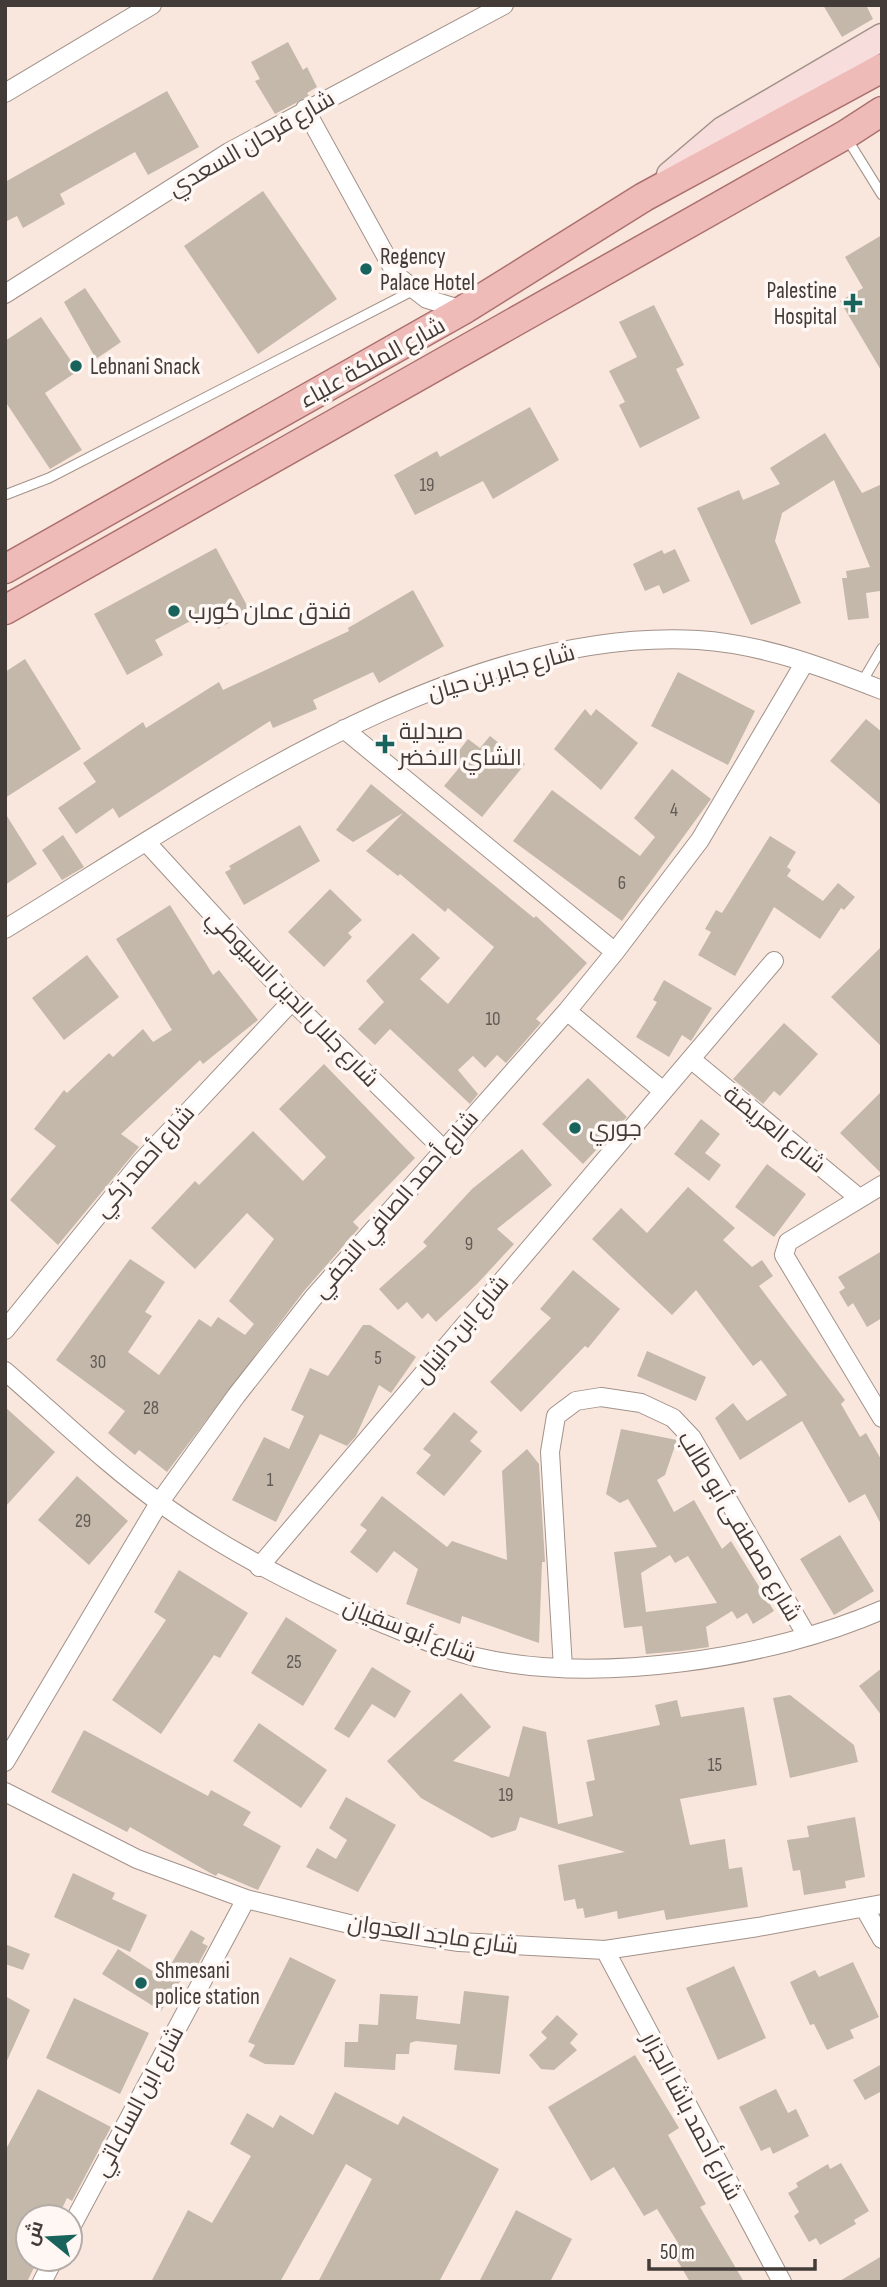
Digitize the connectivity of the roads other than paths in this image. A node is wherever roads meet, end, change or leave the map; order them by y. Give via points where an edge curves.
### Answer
1 (152, 5) edge
2 (504, 5) edge
3 (882, 37) edge
4 (882, 68) edge
5 (5, 93) edge
6 (306, 109) junction
7 (882, 111) edge
8 (845, 135) junction
9 (882, 195) edge
10 (644, 197) junction
11 (412, 291) junction
12 (5, 294) edge
13 (463, 310) junction
14 (5, 495) edge
15 (5, 569) edge
16 (5, 610) edge
17 (882, 648) edge
18 (805, 662) junction
19 (862, 682) junction
20 (882, 690) edge
21 (344, 729) junction
22 (147, 843) junction
23 (5, 929) edge
24 (615, 952) junction
25 (774, 961) dead end
26 (292, 1001) junction
27 (567, 1011) junction
28 (692, 1060) junction
29 (663, 1091) junction
30 (443, 1149) junction
31 (882, 1185) edge
32 (859, 1198) junction
33 (5, 1330) edge
34 (5, 1371) edge
35 (882, 1418) edge
36 (159, 1503) junction
37 (259, 1567) junction
38 (882, 1610) edge
39 (807, 1636) junction
40 (563, 1668) junction
41 (5, 1762) edge
42 (5, 1792) edge
43 (246, 1899) junction
44 (873, 1906) edge
45 (882, 1939) edge
46 (605, 1950) junction
47 (84, 2203) edge
48 (782, 2282) edge

1 - 5 street
2 - 6 street, شارع فرحان السعدي
3 - 10 street via 723,130
4 - 10 main road, شارع الملكة علياء
6 - 11 street via 387,261
6 - 12 street, شارع فرحان السعدي via 229,152
7 - 8 main road, شارع الملكة علياء
8 - 9 lane
8 - 16 main road, شارع الملكة علياء
10 - 13 main road, شارع الملكة علياء
11 - 13 street
11 - 14 lane via 49,478
13 - 15 main road, شارع الملكة علياء
17 - 19 lane
18 - 19 street, شارع جابر بن حيان
18 - 21 street, شارع جابر بن حيان via 754,647 699,640 629,641 562,652 466,678
18 - 24 street, شارع أحمد الصافي النجفي via 700,840
19 - 20 street, شارع جابر بن حيان
21 - 22 street, شارع جابر بن حيان
21 - 24 street
22 - 23 street, شارع جابر بن حيان
22 - 26 street, شارع جلال الدين السيوطي
24 - 27 street, شارع أحمد الصافي النجفي
25 - 28 street, شارع ابن دانيال
26 - 30 street, شارع جلال الدين السيوطي
26 - 33 street, شارع أحمد زكي via 141,1162
27 - 29 street
27 - 30 street, شارع أحمد الصافي النجفي
28 - 29 street, شارع ابن دانيال
28 - 32 street, شارع العريضة
29 - 37 street, شارع ابن دانيال
30 - 36 street, شارع أحمد الصافي النجفي via 313,1298
31 - 32 street
32 - 35 street via 788,1242 784,1255
34 - 36 street, شارع أبو سفيان
36 - 37 street, شارع أبو سفيان
36 - 41 street, شارع أحمد الصافي النجفي
37 - 40 street, شارع أبو سفيان via 424,1640 485,1659
38 - 39 street, شارع أبو سفيان
39 - 40 street, شارع أبو سفيان via 752,1651 683,1661
39 - 40 street, شارع مصطفى أبو طالب via 692,1438 673,1418 641,1403 601,1397 576,1401 556,1416 550,1452
42 - 43 street, شارع ماجد العدوان via 137,1859
43 - 46 street, شارع ماجد العدوان via 366,1928 459,1942
43 - 47 street, شارع ابن الساعاتي
44 - 45 street
44 - 46 street, شارع ماجد العدوان
46 - 48 street, شارع أحمد باشا الجزار

